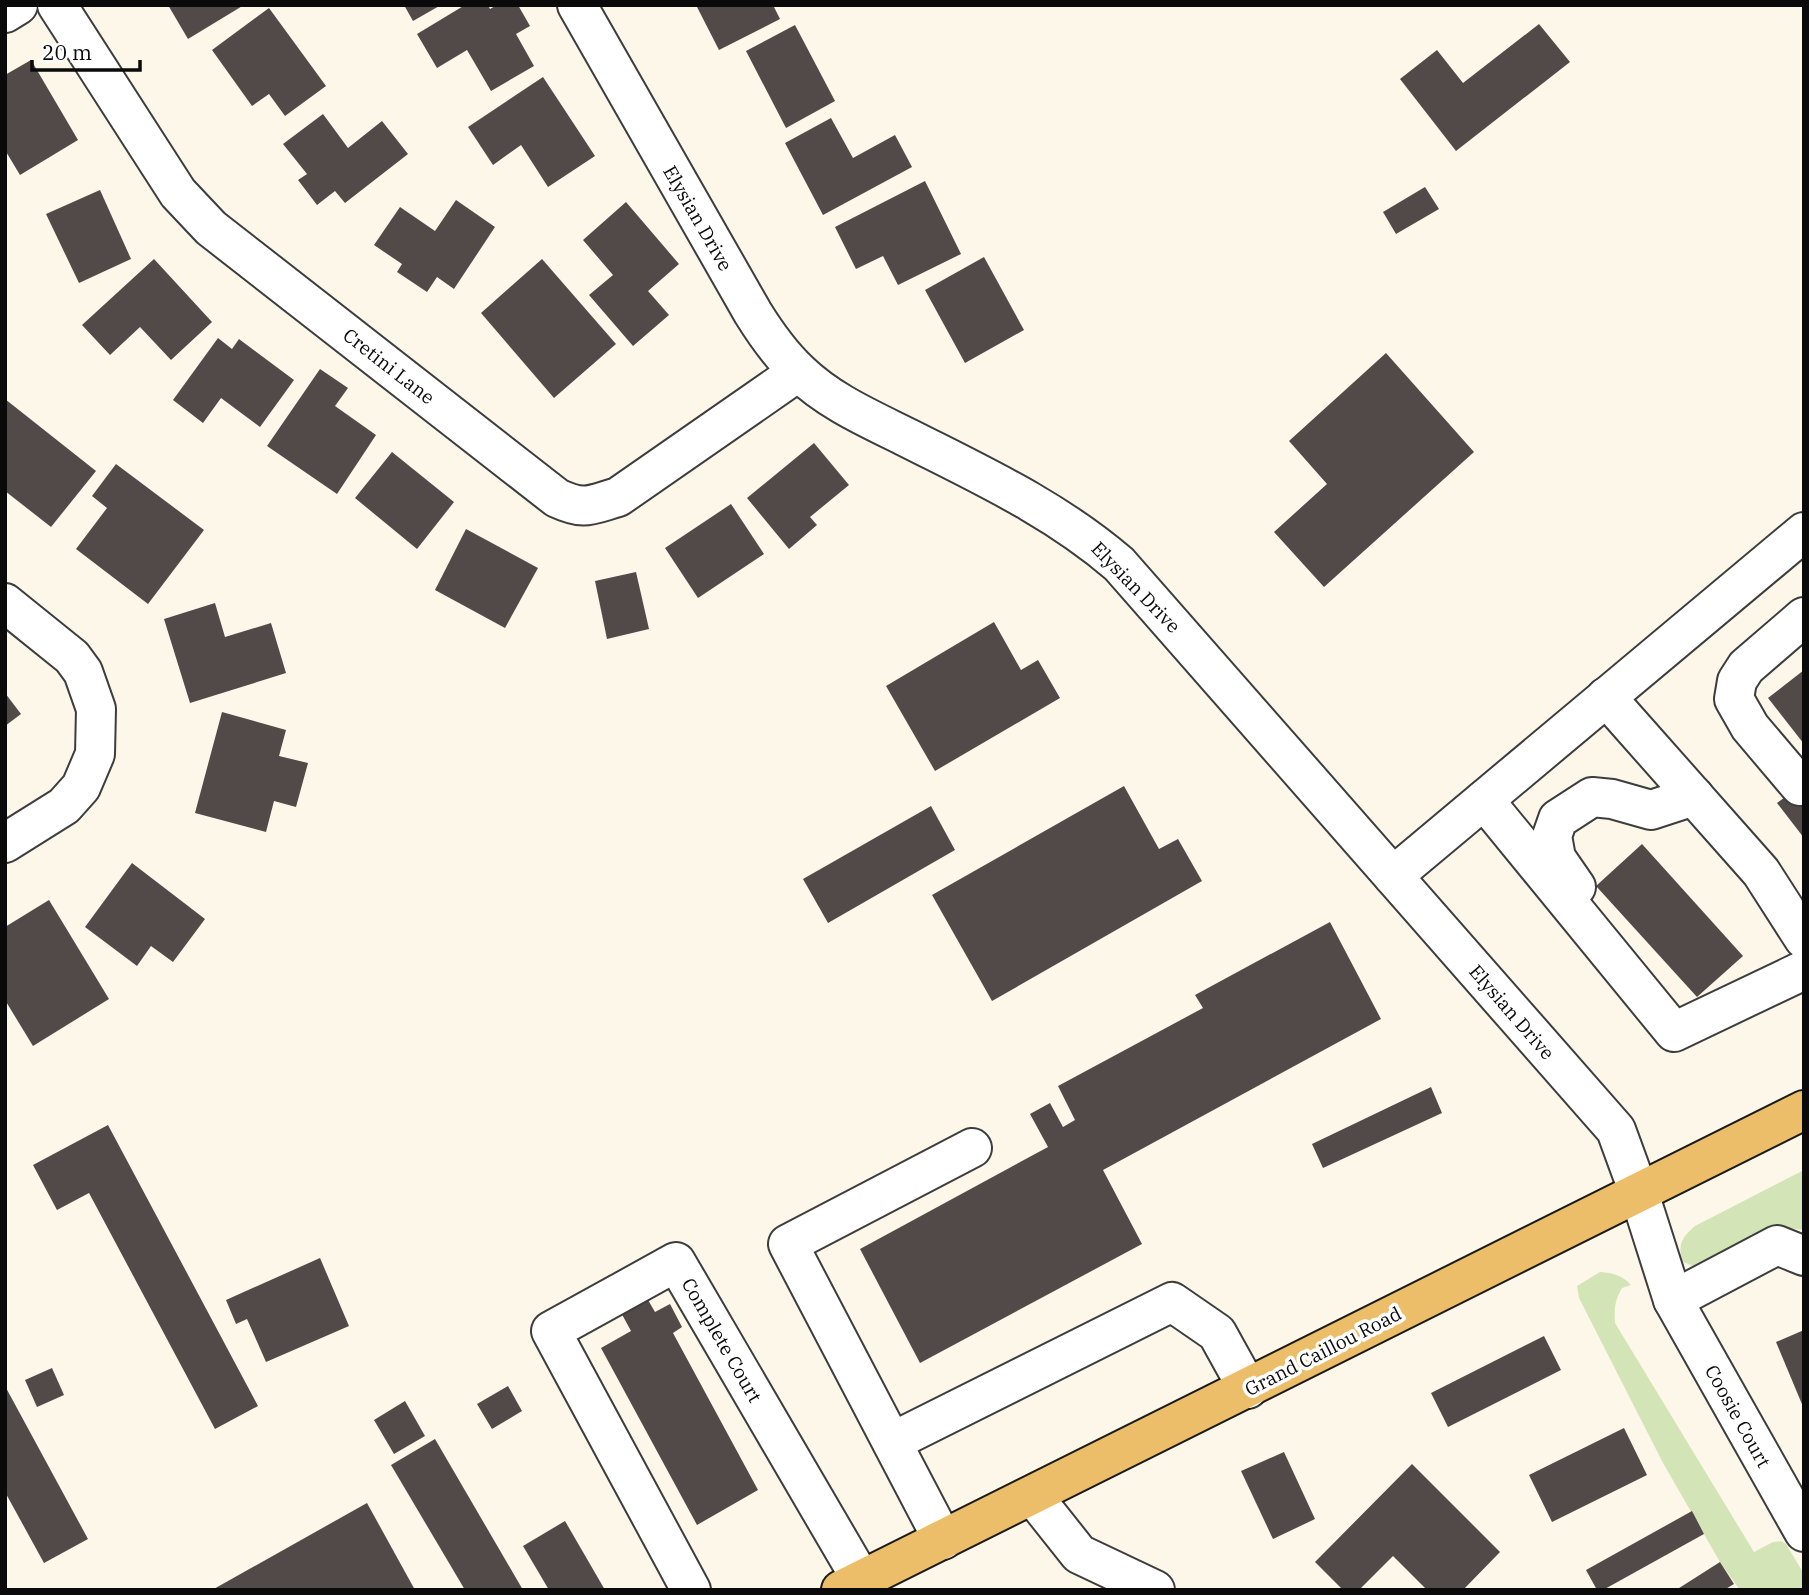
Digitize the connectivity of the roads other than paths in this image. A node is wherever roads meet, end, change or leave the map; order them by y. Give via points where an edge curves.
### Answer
1 (18, 5) edge
2 (57, 5) edge
3 (577, 5) edge
4 (5, 13) edge
5 (799, 372) junction
6 (1804, 532) edge
7 (5, 603) edge
8 (1804, 617) edge
9 (1606, 697) junction
10 (1800, 786) dead end
11 (1694, 796) junction
12 (1484, 800) junction
13 (5, 843) edge
14 (1393, 876) junction
15 (1804, 939) edge
16 (1804, 970) edge
17 (1693, 1021) junction
18 (1804, 1110) edge
19 (972, 1148) dead end
20 (1639, 1193) junction
21 (1804, 1256) edge
22 (1673, 1300) junction
23 (1248, 1389) junction
24 (892, 1442) junction
25 (1033, 1496) junction
26 (1804, 1532) edge
27 (943, 1540) junction
28 (870, 1582) edge
29 (691, 1590) edge
30 (1154, 1590) edge

1 - 4 street
2 - 5 street, Cretini Lane via 178,194 211,228 557,498 584,507 618,497
3 - 5 street, Elysian Drive via 753,313
5 - 14 street, Elysian Drive via 835,401 1038,505 1090,539 1119,564
6 - 9 street
7 - 13 street via 72,657 83,672 96,709 95,754 80,787 64,806
8 - 10 street via 1746,667 1737,681 1734,699 1750,727
9 - 11 street
9 - 12 street
11 - 15 street via 1761,872
11 - 17 street via 1651,810 1592,797 1558,819 1552,836 1556,858 1568,878
12 - 14 street
12 - 17 street via 1674,1032
14 - 20 street, Elysian Drive via 1616,1130
16 - 17 street
18 - 20 main road, Grand Caillou Road
19 - 24 street via 788,1244
20 - 22 street, Coosie Court
20 - 23 main road, Grand Caillou Road
21 - 22 street via 1777,1245
22 - 26 street, Coosie Court
23 - 24 street via 1217,1333 1172,1302
23 - 25 main road, Grand Caillou Road
24 - 27 street
25 - 27 main road, Grand Caillou Road
25 - 30 street via 1079,1555
27 - 28 main road, Grand Caillou Road
28 - 29 street, Complete Court via 676,1262 551,1331

